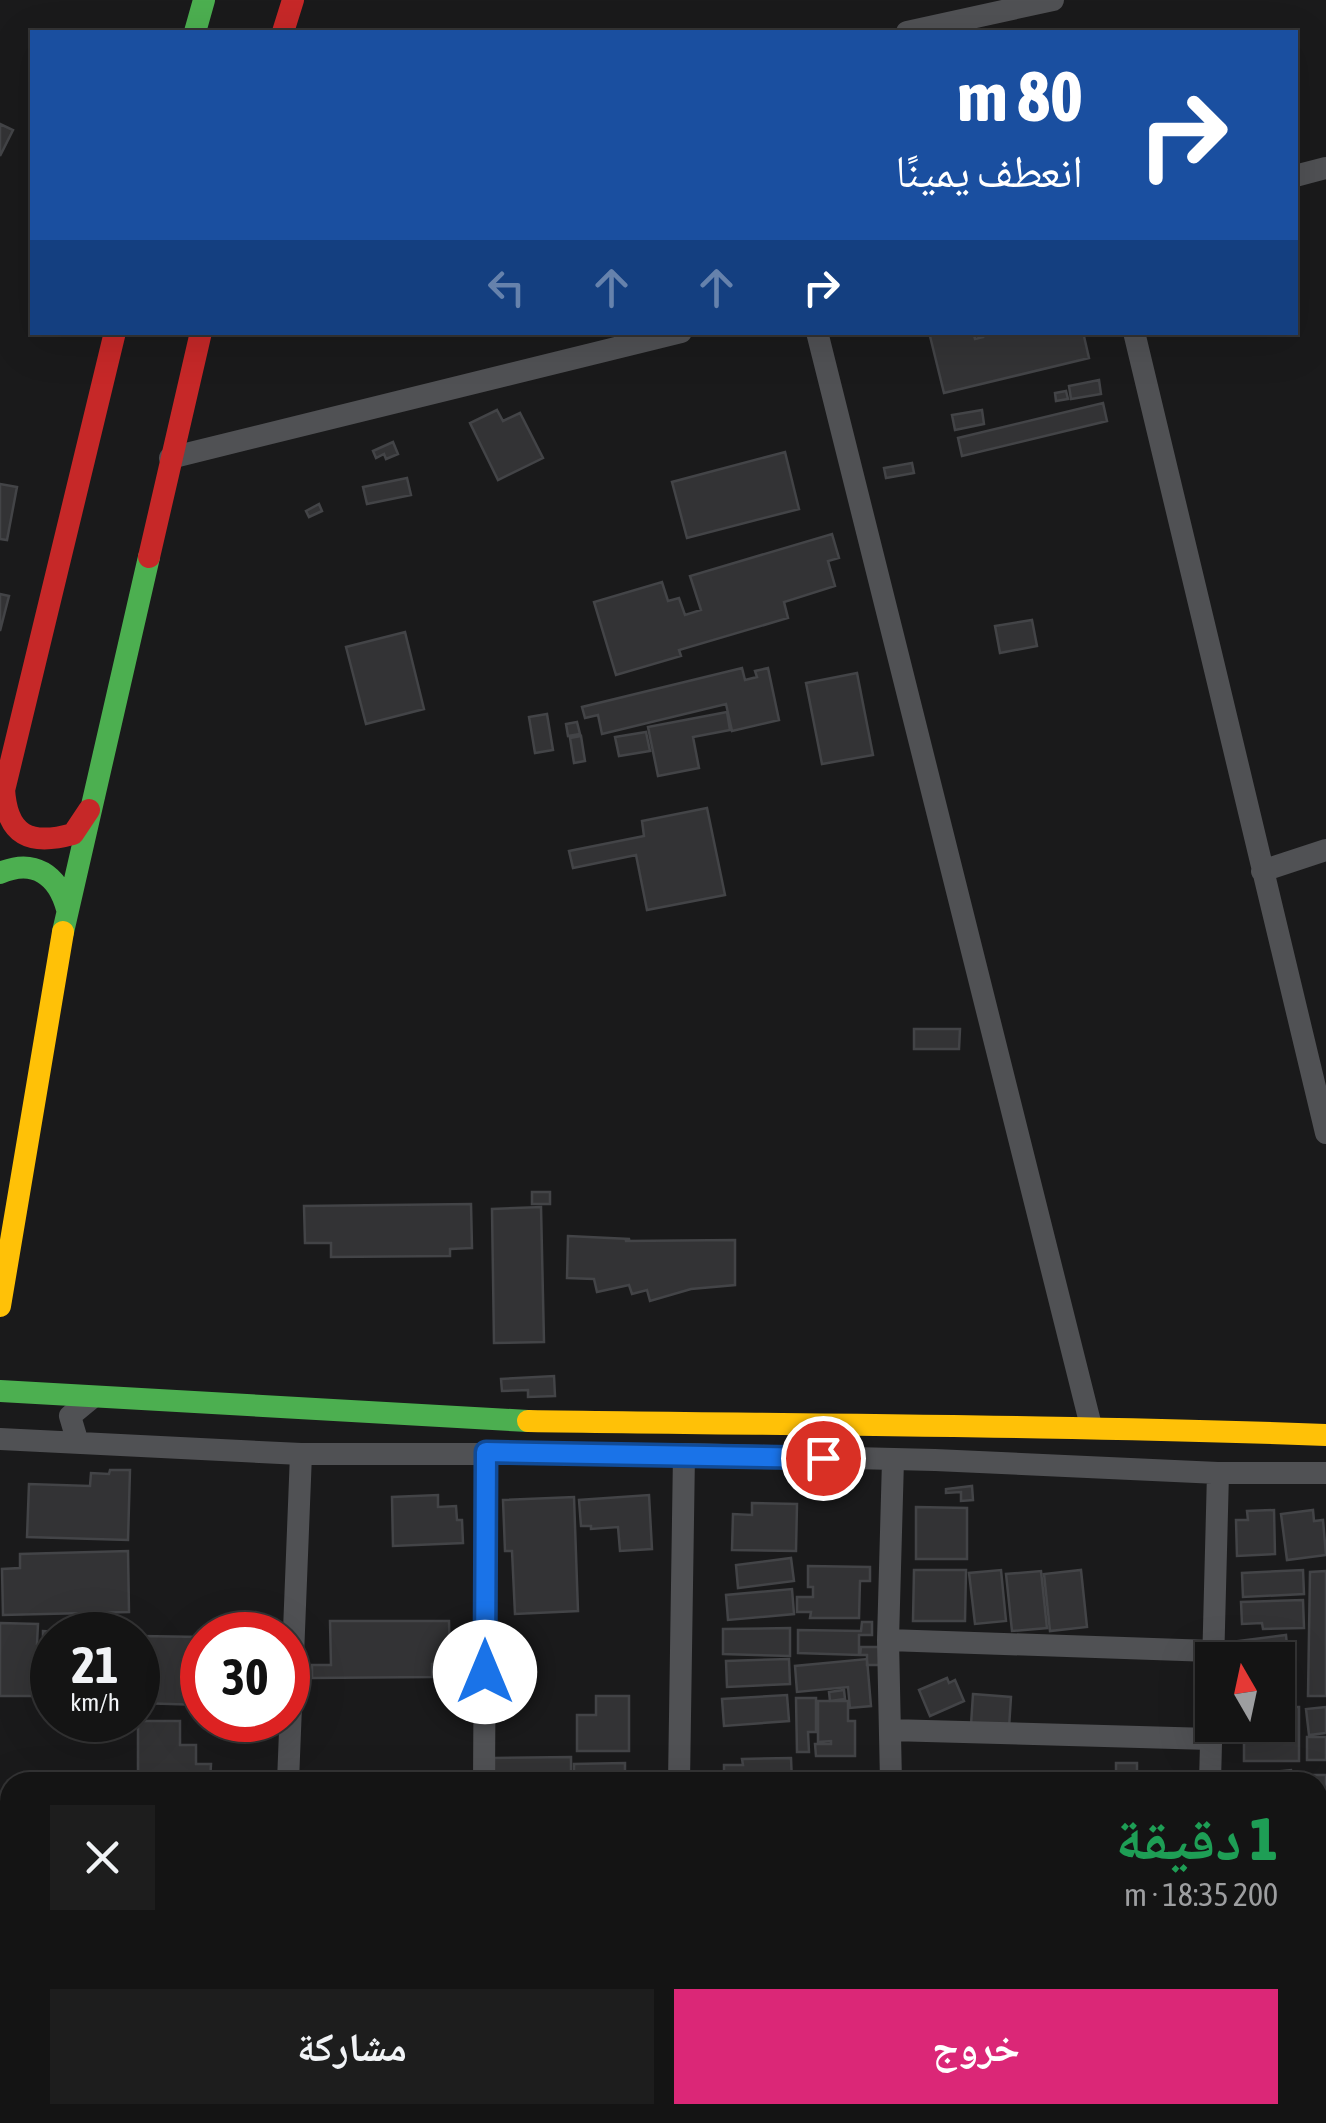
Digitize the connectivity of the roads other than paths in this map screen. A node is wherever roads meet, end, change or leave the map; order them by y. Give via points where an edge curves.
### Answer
1 (204, 0) edge
2 (294, 0) edge
3 (1052, 0) edge
4 (196, 30) edge
5 (285, 30) edge
6 (915, 30) edge
7 (1326, 168) edge
8 (1298, 175) edge
9 (115, 335) edge
10 (200, 335) edge
11 (669, 335) edge
12 (818, 335) edge
13 (1135, 335) edge
14 (170, 458) junction
15 (2, 796) edge
16 (90, 809) junction
17 (1326, 850) edge
18 (1262, 871) junction
19 (0, 874) edge
20 (67, 910) junction
21 (1317, 1058) edge
22 (1326, 1133) edge
23 (0, 1306) edge
24 (0, 1391) edge
25 (93, 1396) junction
26 (1091, 1426) junction
27 (1326, 1434) edge
28 (0, 1439) edge
29 (78, 1443) junction
30 (486, 1452) junction
31 (301, 1454) junction
32 (684, 1454) junction
33 (893, 1460) junction
34 (1326, 1473) edge
35 (1218, 1474) junction
36 (888, 1640) junction
37 (1211, 1642) edge
38 (1195, 1650) edge
39 (890, 1730) junction
40 (1195, 1739) edge
41 (1210, 1742) edge
42 (288, 1772) edge
43 (484, 1772) edge
44 (679, 1772) edge
45 (891, 1772) edge
46 (1210, 1772) edge

1 - 4 street
2 - 5 street
3 - 6 street
7 - 8 street
9 - 15 street
10 - 14 street
11 - 14 street
12 - 26 street
13 - 18 street
14 - 16 street
15 - 16 street via 13,827 35,839 73,834
16 - 20 street
17 - 18 street
18 - 21 street
19 - 20 street via 21,866 42,870 61,886
20 - 23 street
21 - 22 street
24 - 25 street
25 - 26 street via 478,1420
25 - 29 street via 70,1416
26 - 27 street
28 - 29 street
29 - 31 street
30 - 31 street
30 - 32 street
30 - 43 street
31 - 42 street
32 - 33 street
32 - 44 street
33 - 35 street
33 - 36 street
34 - 35 street
35 - 37 street
36 - 38 street
36 - 39 street
39 - 40 street
39 - 45 street
41 - 46 street

